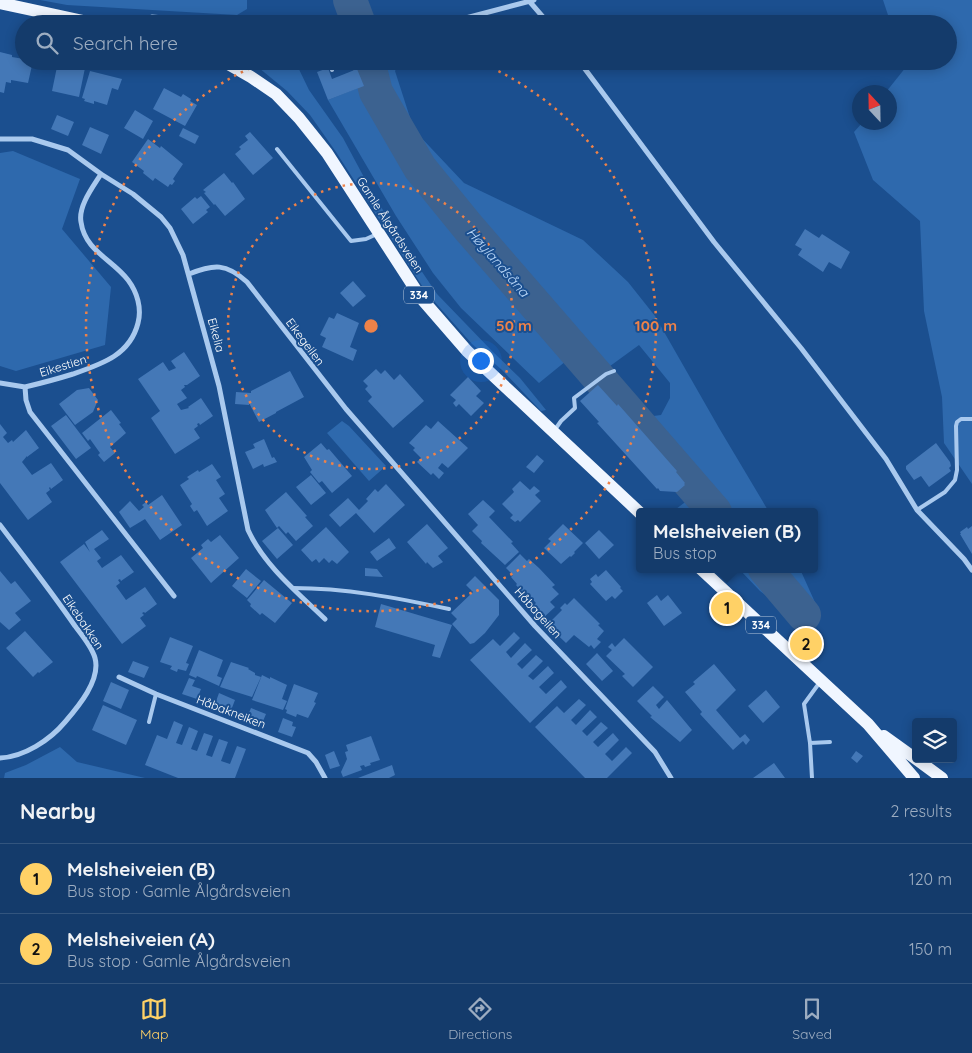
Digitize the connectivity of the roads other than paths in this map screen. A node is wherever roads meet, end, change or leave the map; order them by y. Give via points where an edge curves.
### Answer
1 (532, 1) edge
2 (0, 3) edge
3 (55, 15) edge
4 (478, 15) edge
5 (542, 15) edge
6 (239, 70) edge
7 (586, 70) edge
8 (0, 139) edge
9 (277, 149) dead end
10 (101, 174) junction
11 (379, 233) junction
12 (189, 274) junction
13 (614, 371) dead end
14 (0, 383) edge
15 (25, 387) junction
16 (972, 420) edge
17 (553, 432) junction
18 (390, 461) joint
19 (636, 509) edge
20 (917, 510) junction
21 (0, 525) edge
22 (972, 570) edge
23 (705, 573) edge
24 (293, 588) junction
25 (174, 596) dead end
26 (448, 609) dead end
27 (325, 619) dead end
28 (119, 676) dead end
29 (821, 680) junction
30 (156, 694) junction
31 (149, 722) dead end
32 (868, 724) junction
33 (830, 742) dead end
34 (810, 743) junction
35 (912, 756) edge
36 (0, 758) edge
37 (921, 763) edge
38 (325, 778) edge
39 (671, 778) edge
40 (812, 778) edge
41 (914, 778) edge
42 (942, 778) edge

1 - 4 street
1 - 5 street
2 - 3 main road
6 - 11 main road, Gamle Ålgårdsveien / 334 via 276,94 299,118 327,153
7 - 20 street via 714,242 886,459
8 - 10 street, Eikelia via 32,139 68,150
9 - 11 lane via 351,241
10 - 12 street, Eikelia via 161,217 177,240
10 - 15 street, Eikestien via 84,203 80,220 85,237 128,279 138,296 140,317 136,332 113,358
11 - 17 main road, Gamle Ålgårdsveien / 334 via 421,298 467,351
12 - 18 street, Eikegeilen via 217,266 228,268 242,278
12 - 24 street, Eikelia via 219,386 248,530 254,544
13 - 17 lane via 574,398 575,408
14 - 15 street
15 - 25 street, Eikestien via 30,412
16 - 20 lane via 957,422 956,476 952,485
17 - 19 main road, Gamle Ålgårdsveien / 334
18 - 39 street, Håbageilen via 535,626 655,752
20 - 22 street
21 - 36 street, Eikebakken via 66,612 96,659 86,697 61,726 38,746
23 - 29 main road, 334
24 - 26 lane via 353,591
24 - 27 street, Eikelia
28 - 30 street, Håbakneiken
29 - 32 main road, 334
29 - 34 lane via 804,704
30 - 31 lane
30 - 38 street, Håbakneiken via 308,753
32 - 35 main road, 334
32 - 41 main road, 334
33 - 34 lane
34 - 40 lane
37 - 42 main road, 334

